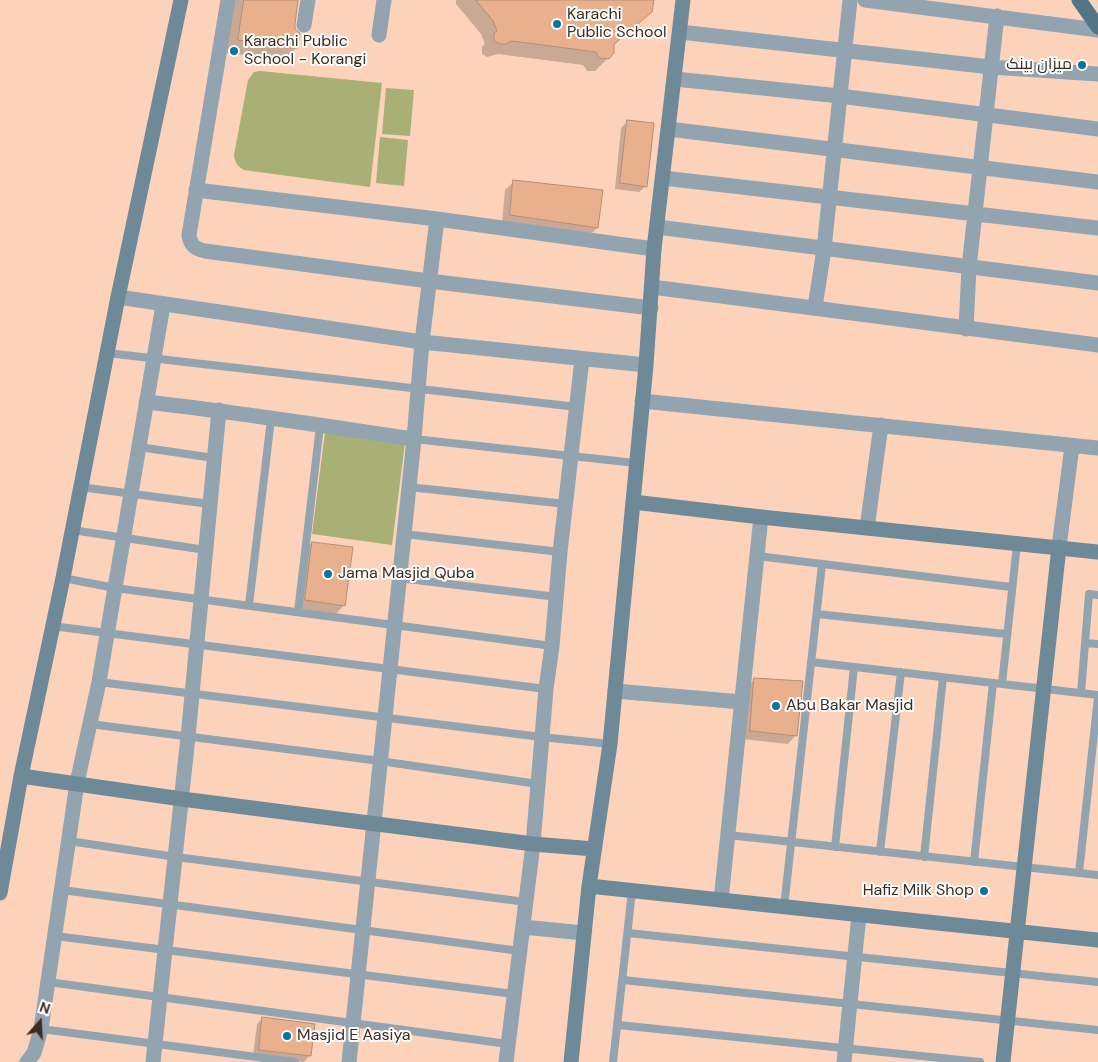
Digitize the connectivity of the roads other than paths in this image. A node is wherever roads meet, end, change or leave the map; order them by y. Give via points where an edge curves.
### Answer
1 (181, 0) edge
2 (228, 0) edge
3 (308, 0) edge
4 (384, 0) edge
5 (683, 0) edge
6 (850, 0) edge
7 (865, 0) edge
8 (1080, 0) edge
9 (997, 16) junction
10 (304, 26) dead end
11 (1098, 28) edge
12 (680, 32) junction
13 (379, 35) dead end
14 (845, 50) junction
15 (991, 67) junction
16 (1098, 74) edge
17 (675, 78) junction
18 (840, 96) junction
19 (986, 115) junction
20 (669, 129) junction
21 (1098, 129) edge
22 (835, 148) junction
23 (980, 167) junction
24 (663, 178) junction
25 (1098, 182) edge
26 (196, 190) junction
27 (830, 196) junction
28 (975, 213) junction
29 (437, 219) junction
30 (657, 227) junction
31 (1098, 228) edge
32 (654, 249) junction
33 (824, 249) junction
34 (969, 267) junction
35 (430, 281) junction
36 (1098, 283) edge
37 (652, 287) junction
38 (118, 297) junction
39 (163, 305) junction
40 (815, 307) junction
41 (651, 308) junction
42 (966, 329) junction
43 (422, 342) junction
44 (1098, 345) edge
45 (107, 352) junction
46 (154, 358) junction
47 (582, 359) junction
48 (646, 365) junction
49 (418, 388) junction
50 (642, 401) junction
51 (146, 402) junction
52 (577, 407) junction
53 (219, 410) junction
54 (271, 419) junction
55 (881, 425) junction
56 (320, 426) junction
57 (414, 438) junction
58 (1072, 446) junction
59 (139, 447) junction
60 (1098, 448) edge
61 (572, 456) junction
62 (214, 458) junction
63 (636, 463) junction
64 (80, 487) junction
65 (409, 487) junction
66 (131, 494) junction
67 (633, 502) junction
68 (210, 504) junction
69 (566, 504) junction
70 (761, 517) junction
71 (867, 528) junction
72 (72, 530) junction
73 (404, 534) junction
74 (124, 538) junction
75 (1017, 544) junction
76 (1059, 547) junction
77 (206, 550) junction
78 (560, 552) junction
79 (1098, 552) edge
80 (757, 556) junction
81 (822, 564) junction
82 (63, 578) junction
83 (399, 578) junction
84 (1011, 587) junction
85 (115, 588) junction
86 (1098, 595) edge
87 (556, 597) junction
88 (201, 599) junction
89 (249, 605) junction
90 (298, 612) junction
91 (817, 614) junction
92 (394, 624) junction
93 (52, 626) junction
94 (108, 633) junction
95 (1006, 634) junction
96 (1085, 643) junction
97 (197, 644) junction
98 (1098, 644) edge
99 (552, 646) junction
100 (811, 662) junction
101 (854, 667) junction
102 (390, 669) junction
103 (901, 672) junction
104 (943, 677) junction
105 (99, 682) junction
106 (997, 684) junction
107 (546, 689) junction
108 (1043, 689) junction
109 (615, 691) junction
110 (192, 693) junction
111 (1081, 693) junction
112 (1098, 696) edge
113 (742, 702) junction
114 (385, 716) junction
115 (90, 724) junction
116 (188, 737) junction
117 (541, 737) junction
118 (610, 744) junction
119 (380, 761) junction
120 (21, 776) junction
121 (77, 784) junction
122 (538, 784) junction
123 (182, 799) junction
124 (374, 823) junction
125 (728, 835) junction
126 (69, 842) junction
127 (791, 842) junction
128 (533, 844) junction
129 (835, 846) junction
130 (594, 848) junction
131 (880, 852) junction
132 (924, 856) junction
133 (176, 857) junction
134 (974, 862) junction
135 (1023, 868) junction
136 (1079, 874) junction
137 (1098, 876) edge
138 (367, 881) junction
139 (589, 886) junction
140 (62, 890) junction
141 (632, 891) junction
142 (0, 893) edge
143 (721, 900) junction
144 (526, 902) junction
145 (170, 905) junction
146 (784, 907) junction
147 (859, 915) junction
148 (522, 928) junction
149 (363, 930) junction
150 (1017, 932) junction
151 (584, 933) junction
152 (628, 933) junction
153 (55, 936) junction
154 (1098, 940) edge
155 (165, 951) junction
156 (520, 951) junction
157 (855, 956) junction
158 (1012, 973) junction
159 (359, 976) junction
160 (622, 980) junction
161 (48, 982) junction
162 (1098, 982) edge
163 (514, 994) junction
164 (160, 997) junction
165 (850, 1004) junction
166 (1007, 1021) junction
167 (354, 1023) junction
168 (618, 1025) junction
169 (41, 1029) junction
170 (1098, 1030) edge
171 (155, 1044) junction
172 (508, 1044) junction
173 (845, 1055) edge
174 (27, 1062) edge
175 (153, 1062) edge
176 (294, 1062) edge
177 (349, 1062) edge
178 (506, 1062) edge
179 (571, 1062) edge
180 (613, 1062) edge
181 (980, 1062) edge
182 (1003, 1062) edge

1 - 38 street
2 - 26 street
3 - 10 street
4 - 13 street
5 - 12 street
6 - 14 street
7 - 9 street
8 - 11 main road
9 - 11 street
9 - 15 street
12 - 14 street
12 - 17 street
14 - 15 street
14 - 18 street
15 - 16 street
15 - 19 street
17 - 18 street
17 - 20 street
18 - 19 street
18 - 22 street
19 - 21 street
19 - 23 street
20 - 22 street
20 - 24 street
22 - 23 street
22 - 27 street
23 - 25 street
23 - 28 street
24 - 27 street
24 - 30 street
26 - 29 street
26 - 35 street via 189,235 193,246 199,250
27 - 28 street
27 - 33 street
28 - 31 street
28 - 34 street
29 - 32 street
29 - 35 street
30 - 32 street
30 - 33 street
32 - 37 street
33 - 34 street
33 - 40 street
34 - 36 street
34 - 42 street
35 - 41 street
35 - 43 street
37 - 40 street
37 - 41 street
38 - 39 street
38 - 45 street
39 - 43 street
39 - 46 street
40 - 42 street
41 - 48 street
42 - 44 street
43 - 47 street
43 - 49 street
45 - 46 lane
45 - 64 street
46 - 49 lane
46 - 51 street
47 - 48 street
47 - 52 street
48 - 50 street
49 - 52 lane
49 - 57 street
50 - 55 street
50 - 63 street
51 - 53 street
51 - 59 street
52 - 61 street
53 - 54 street
53 - 62 street
54 - 56 street
54 - 89 lane
55 - 58 street
55 - 71 street
56 - 57 street
56 - 90 lane
57 - 61 lane
57 - 65 street
58 - 60 street
58 - 76 street
59 - 62 lane
59 - 66 street
61 - 63 lane
61 - 69 street
62 - 68 street
63 - 67 street
64 - 66 lane
64 - 72 street
65 - 69 lane
65 - 73 street
66 - 68 lane
66 - 74 street
67 - 70 street
67 - 109 street
68 - 77 street
69 - 78 street
70 - 71 street
70 - 80 street
71 - 75 street
72 - 74 lane
72 - 82 street
73 - 78 lane
73 - 83 street
74 - 77 lane
74 - 85 street
75 - 76 street
75 - 84 lane
76 - 79 street
76 - 108 street
77 - 88 street
78 - 87 street
80 - 81 lane
80 - 113 street
81 - 84 lane
81 - 91 lane
82 - 85 lane
82 - 93 street
83 - 87 lane
83 - 92 street
84 - 95 lane
85 - 88 lane
85 - 94 street
86 - 96 lane via 1089,594
87 - 99 street
88 - 89 lane
88 - 97 street
89 - 90 lane
90 - 92 lane
91 - 95 lane
91 - 100 lane
92 - 99 lane
92 - 102 street
93 - 94 lane
93 - 120 street
94 - 97 lane
94 - 105 street
95 - 106 lane
96 - 98 lane
96 - 111 lane
97 - 102 lane
97 - 110 street
99 - 107 street
100 - 101 lane
100 - 127 lane
101 - 103 lane
101 - 129 lane
102 - 107 lane
102 - 114 street
103 - 104 lane
103 - 131 lane
104 - 106 lane
104 - 132 lane
105 - 110 lane
105 - 115 street
106 - 108 lane
106 - 134 lane
107 - 117 street
108 - 111 lane
108 - 135 street
109 - 113 street
109 - 118 street
110 - 114 lane
110 - 116 street
111 - 112 lane
112 - 136 lane
113 - 125 street
114 - 117 lane
114 - 119 street
115 - 116 lane
115 - 121 street
116 - 119 lane
116 - 123 street
117 - 118 lane
117 - 122 street
118 - 130 street
119 - 122 lane
119 - 124 street
120 - 121 street
120 - 142 street
121 - 123 street
121 - 126 street
122 - 128 street
123 - 124 street
123 - 133 street
124 - 128 street
124 - 138 street
125 - 127 lane
125 - 143 street
126 - 133 lane
126 - 140 street
127 - 129 lane
127 - 146 lane
128 - 130 street
128 - 144 street
129 - 131 lane
130 - 139 street
131 - 132 lane
132 - 134 lane
133 - 138 lane
133 - 145 street
134 - 135 lane
135 - 136 lane
135 - 150 street
136 - 137 lane
138 - 144 lane
138 - 149 street
139 - 141 street
139 - 151 street
140 - 145 lane
140 - 153 street
141 - 143 street
141 - 152 lane
143 - 146 street
144 - 148 street
145 - 149 lane
145 - 155 street
146 - 147 street
147 - 150 street
147 - 157 street
148 - 151 street
148 - 156 street
149 - 156 lane
149 - 159 street
150 - 154 street
150 - 158 street
151 - 179 street
152 - 157 lane
152 - 160 lane
153 - 155 lane
153 - 161 street
155 - 159 lane
155 - 164 street
156 - 163 street
157 - 158 lane
157 - 165 street
158 - 162 lane
158 - 166 street
159 - 163 lane
159 - 167 street
160 - 165 lane
160 - 168 lane
161 - 164 lane
161 - 169 street
163 - 172 street
164 - 167 lane
164 - 171 street
165 - 166 lane
165 - 173 street
166 - 170 lane
166 - 182 street
167 - 172 lane
167 - 177 street
168 - 173 lane
168 - 180 lane
169 - 171 lane
169 - 174 street via 34,1053
171 - 175 street
171 - 176 lane
172 - 178 street
173 - 181 lane

